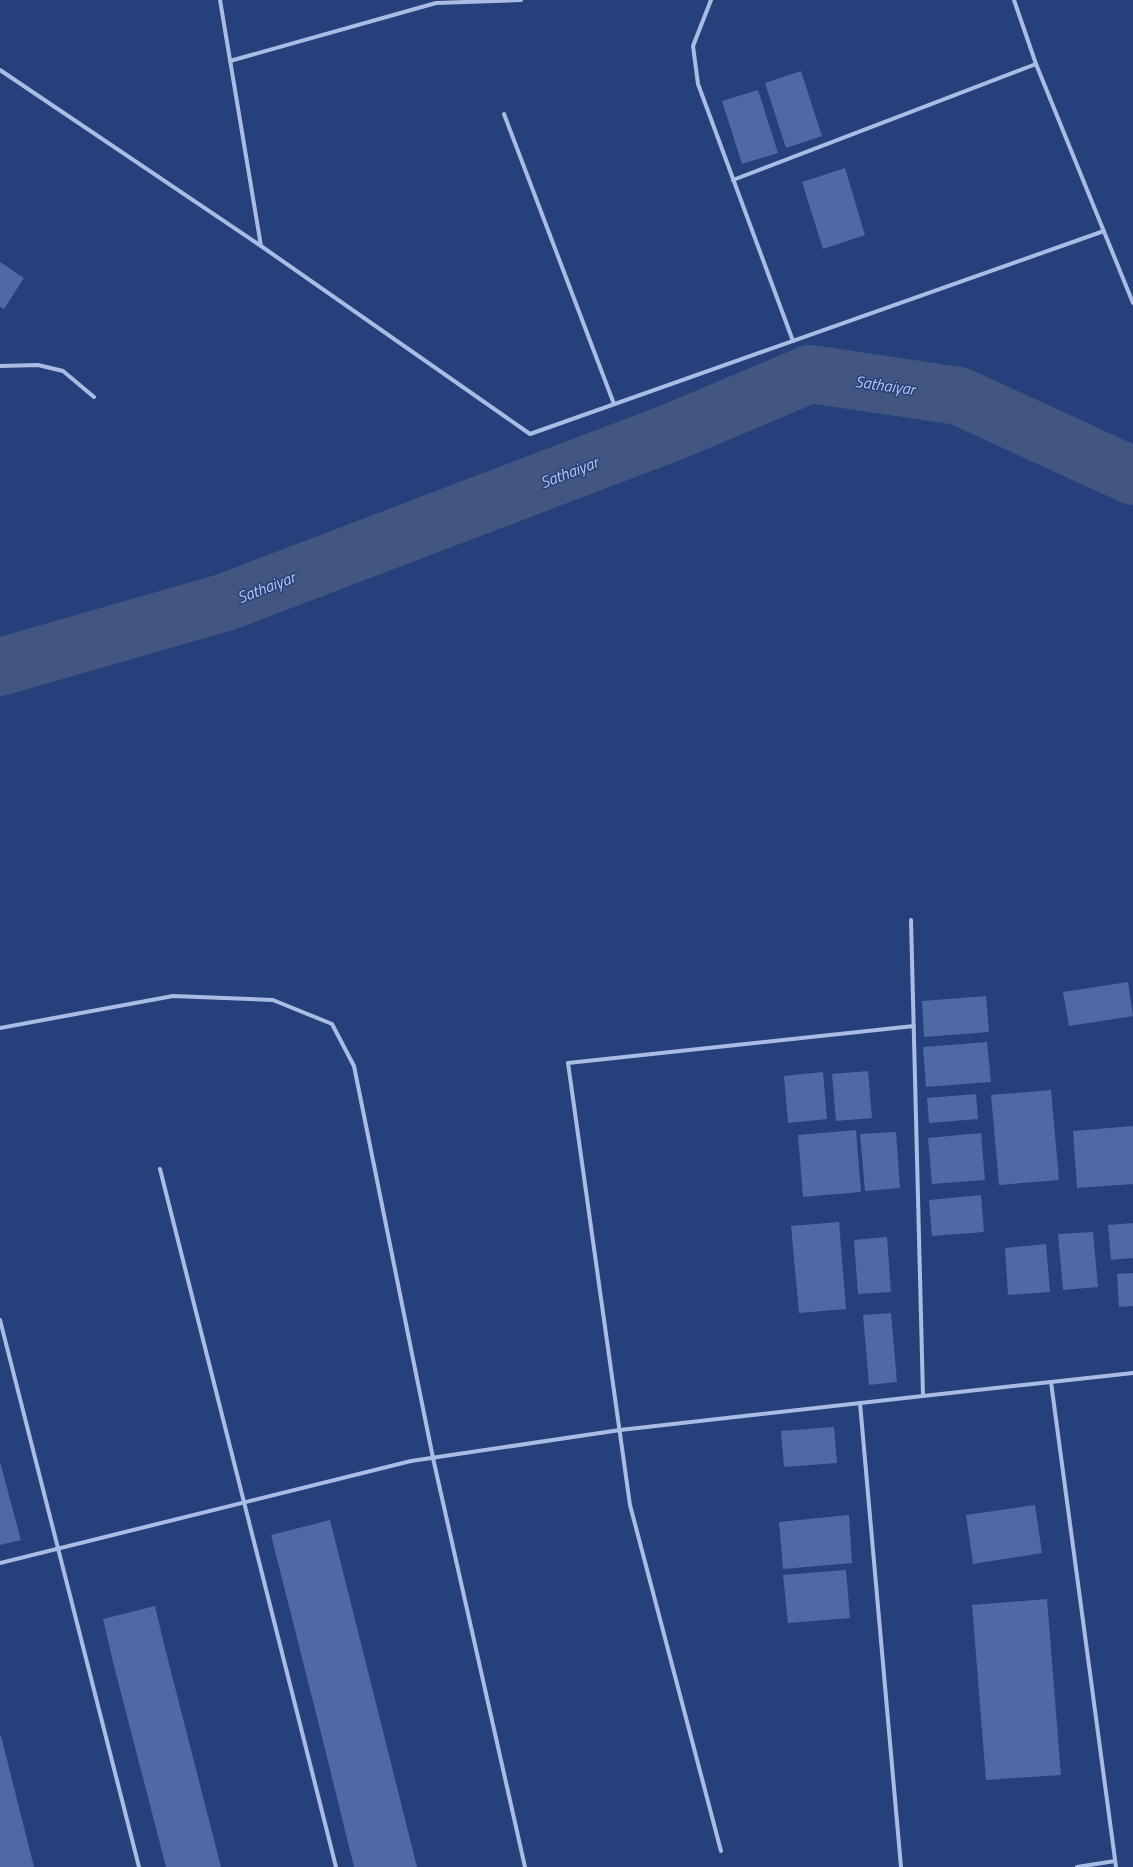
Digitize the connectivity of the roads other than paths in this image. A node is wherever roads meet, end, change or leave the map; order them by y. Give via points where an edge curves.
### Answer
1 (220, 0) edge
2 (521, 0) edge
3 (711, 0) edge
4 (1014, 0) edge
5 (230, 61) junction
6 (1036, 64) junction
7 (0, 70) edge
8 (504, 114) dead end
9 (733, 180) junction
10 (1104, 231) junction
11 (261, 246) junction
12 (1133, 304) edge
13 (793, 341) junction
14 (0, 366) edge
15 (94, 397) dead end
16 (614, 404) junction
17 (911, 920) dead end
18 (914, 1026) junction
19 (0, 1028) edge
20 (160, 1169) dead end
21 (0, 1320) edge
22 (1133, 1373) edge
23 (1052, 1382) junction
24 (923, 1396) junction
25 (860, 1403) junction
26 (620, 1430) junction
27 (433, 1458) junction
28 (245, 1502) junction
29 (59, 1548) junction
30 (0, 1563) edge
31 (721, 1851) dead end
32 (1115, 1861) junction
33 (140, 1867) edge
34 (336, 1867) edge
35 (525, 1867) edge
36 (901, 1867) edge
37 (1077, 1867) edge
38 (1116, 1867) edge

1 - 5 street
2 - 5 street via 436,3
3 - 9 street via 693,46 698,84
4 - 6 street
5 - 11 street
6 - 9 street
6 - 10 street
7 - 11 street
8 - 16 street
9 - 13 street
10 - 12 street
10 - 13 street
11 - 16 street via 530,434
13 - 16 street
14 - 15 street via 38,365 63,371
17 - 18 street
18 - 24 street
18 - 26 street via 568,1062
19 - 27 street via 173,996 273,1000 332,1024 354,1066
20 - 28 street
21 - 29 street
22 - 23 street
23 - 24 street
23 - 32 street
24 - 25 street
25 - 26 street
25 - 36 street
26 - 27 street
26 - 31 street via 630,1505
27 - 28 street via 411,1461
27 - 35 street
28 - 29 street
28 - 34 street
29 - 30 street
29 - 33 street
32 - 37 street
32 - 38 street

